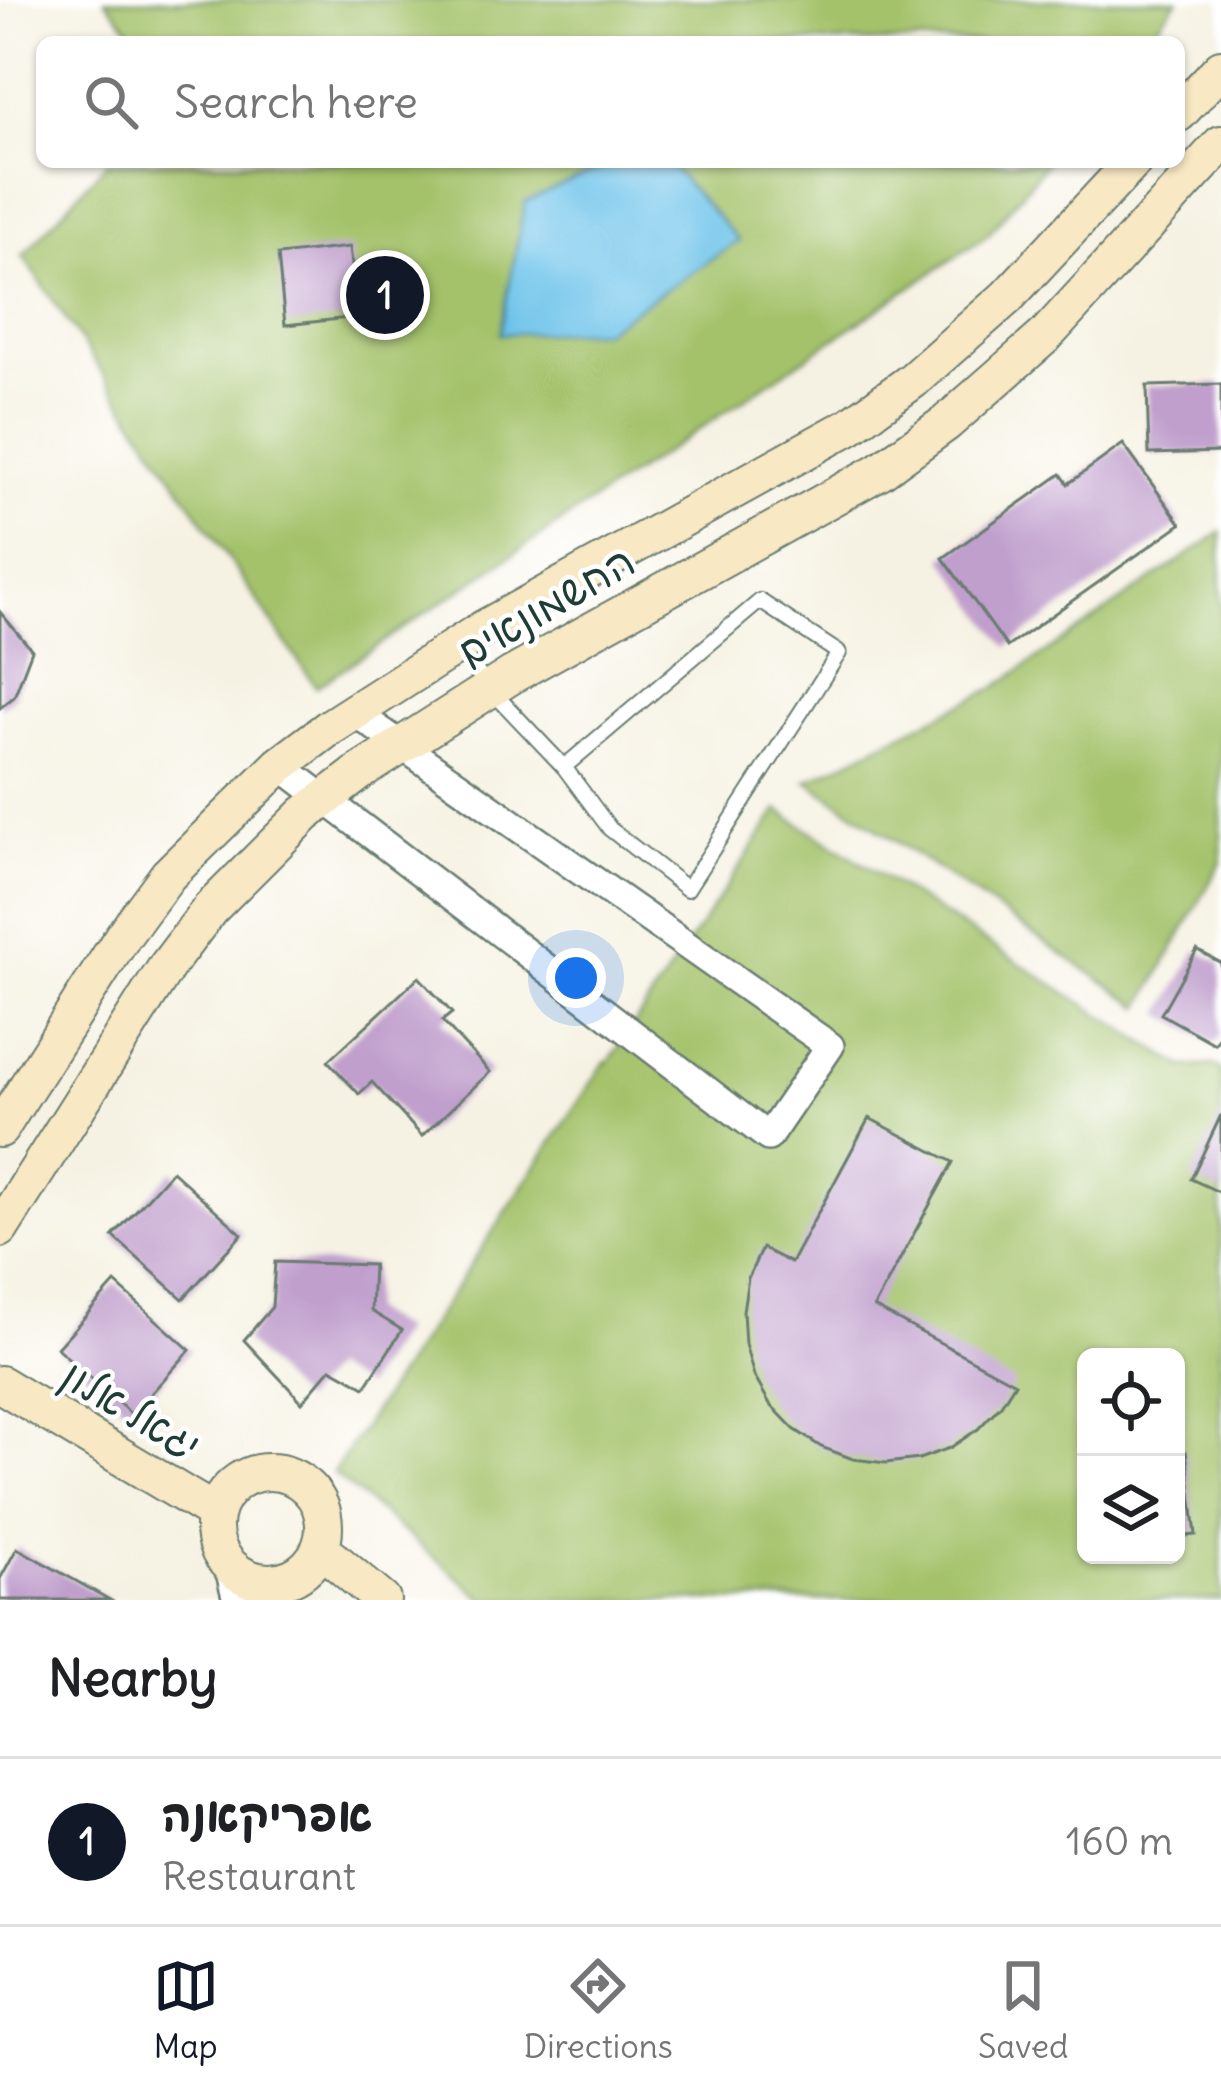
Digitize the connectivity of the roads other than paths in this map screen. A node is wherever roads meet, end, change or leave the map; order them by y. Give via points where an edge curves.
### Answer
1 (1221, 68) edge
2 (1185, 107) edge
3 (1221, 144) edge
4 (1127, 168) edge
5 (457, 646) junction
6 (490, 689) junction
7 (354, 712) junction
8 (399, 747) junction
9 (280, 765) junction
10 (564, 767) junction
11 (326, 799) junction
12 (0, 1129) edge
13 (0, 1229) edge
14 (0, 1384) edge
15 (215, 1513) junction
16 (320, 1548) junction
17 (232, 1582) edge
18 (382, 1600) edge

1 - 2 street
3 - 6 street, החשמונאים via 1045,336 929,435 812,511
4 - 5 street, החשמונאים via 1006,298 850,426
5 - 6 lane
5 - 7 street, החשמונאים
6 - 8 street, החשמונאים
6 - 10 lane
7 - 8 street
7 - 9 street, החשמונאים
8 - 11 street, החשמונאים
8 - 11 street via 830,1046 768,1137
9 - 11 street
9 - 12 street, החשמונאים via 168,875
10 - 10 lane via 610,829 687,890 839,653 760,601
11 - 13 street, החשמונאים via 210,909
14 - 15 street, יגאל אלון
15 - 16 street via 251,1475 286,1475 322,1512
15 - 17 street
16 - 17 street via 279,1581
16 - 18 street

